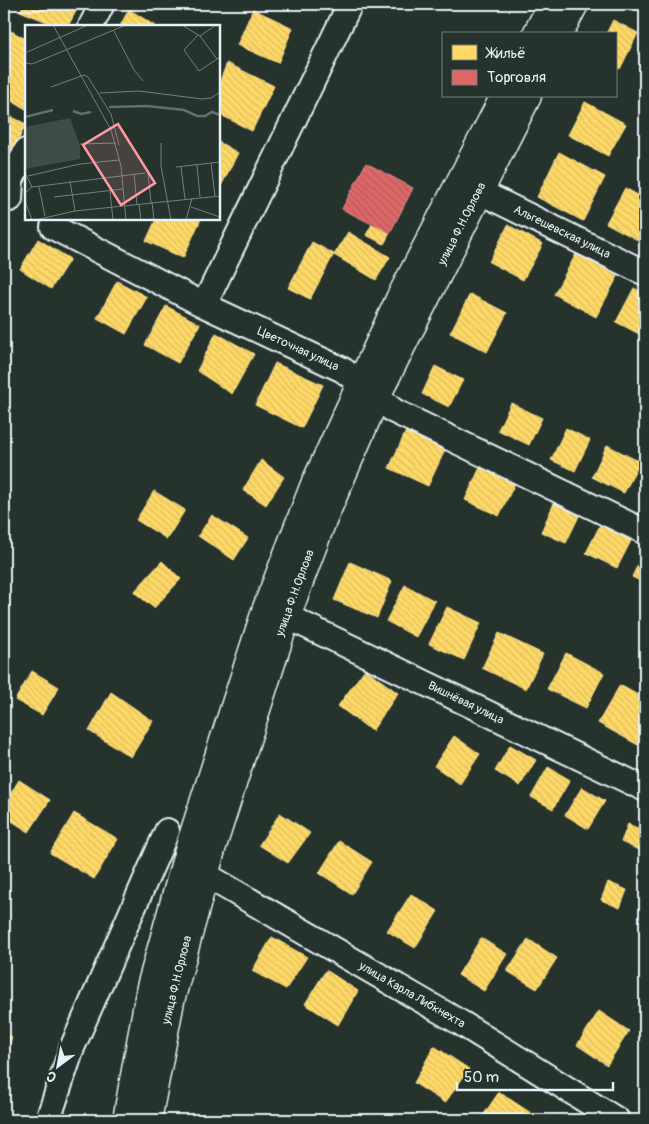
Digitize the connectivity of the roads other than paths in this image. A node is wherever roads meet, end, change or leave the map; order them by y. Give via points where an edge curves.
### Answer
1 (102, 4) edge
2 (350, 4) edge
3 (553, 4) edge
4 (574, 4) edge
5 (92, 25) edge
6 (538, 32) edge
7 (559, 32) edge
8 (504, 98) edge
9 (526, 98) edge
10 (25, 153) edge
11 (478, 191) junction
12 (10, 199) dead end
13 (53, 226) dead end
14 (645, 273) edge
15 (204, 305) junction
16 (368, 390) junction
17 (645, 532) edge
18 (286, 616) junction
19 (645, 790) edge
20 (166, 831) dead end
21 (202, 843) junction
22 (194, 872) junction
23 (48, 1120) edge
24 (126, 1120) edge
25 (147, 1120) edge
26 (617, 1120) edge

1 - 5 street
2 - 15 street
3 - 6 street
4 - 7 street
8 - 16 street, улица Ф.Н.Орлова via 400,299
9 - 11 street, улица Ф.Н.Орлова
10 - 12 street via 11,180
11 - 14 street, Альгешевская улица
11 - 16 street, улица Ф.Н.Орлова
13 - 15 street, Цветочная улица
15 - 16 street, Цветочная улица via 343,370
16 - 17 street, Цветочная улица via 394,411
16 - 18 street, улица Ф.Н.Орлова
16 - 21 street, улица Ф.Н.Орлова via 314,487 268,608
18 - 19 street, Вишнёвая улица
18 - 21 street, улица Ф.Н.Орлова
20 - 23 street via 72,1048
21 - 22 street, улица Ф.Н.Орлова
22 - 24 street, улица Ф.Н.Орлова via 151,987
22 - 25 street, улица Ф.Н.Орлова
22 - 26 street, улица Карла Либкнехта via 461,1023

